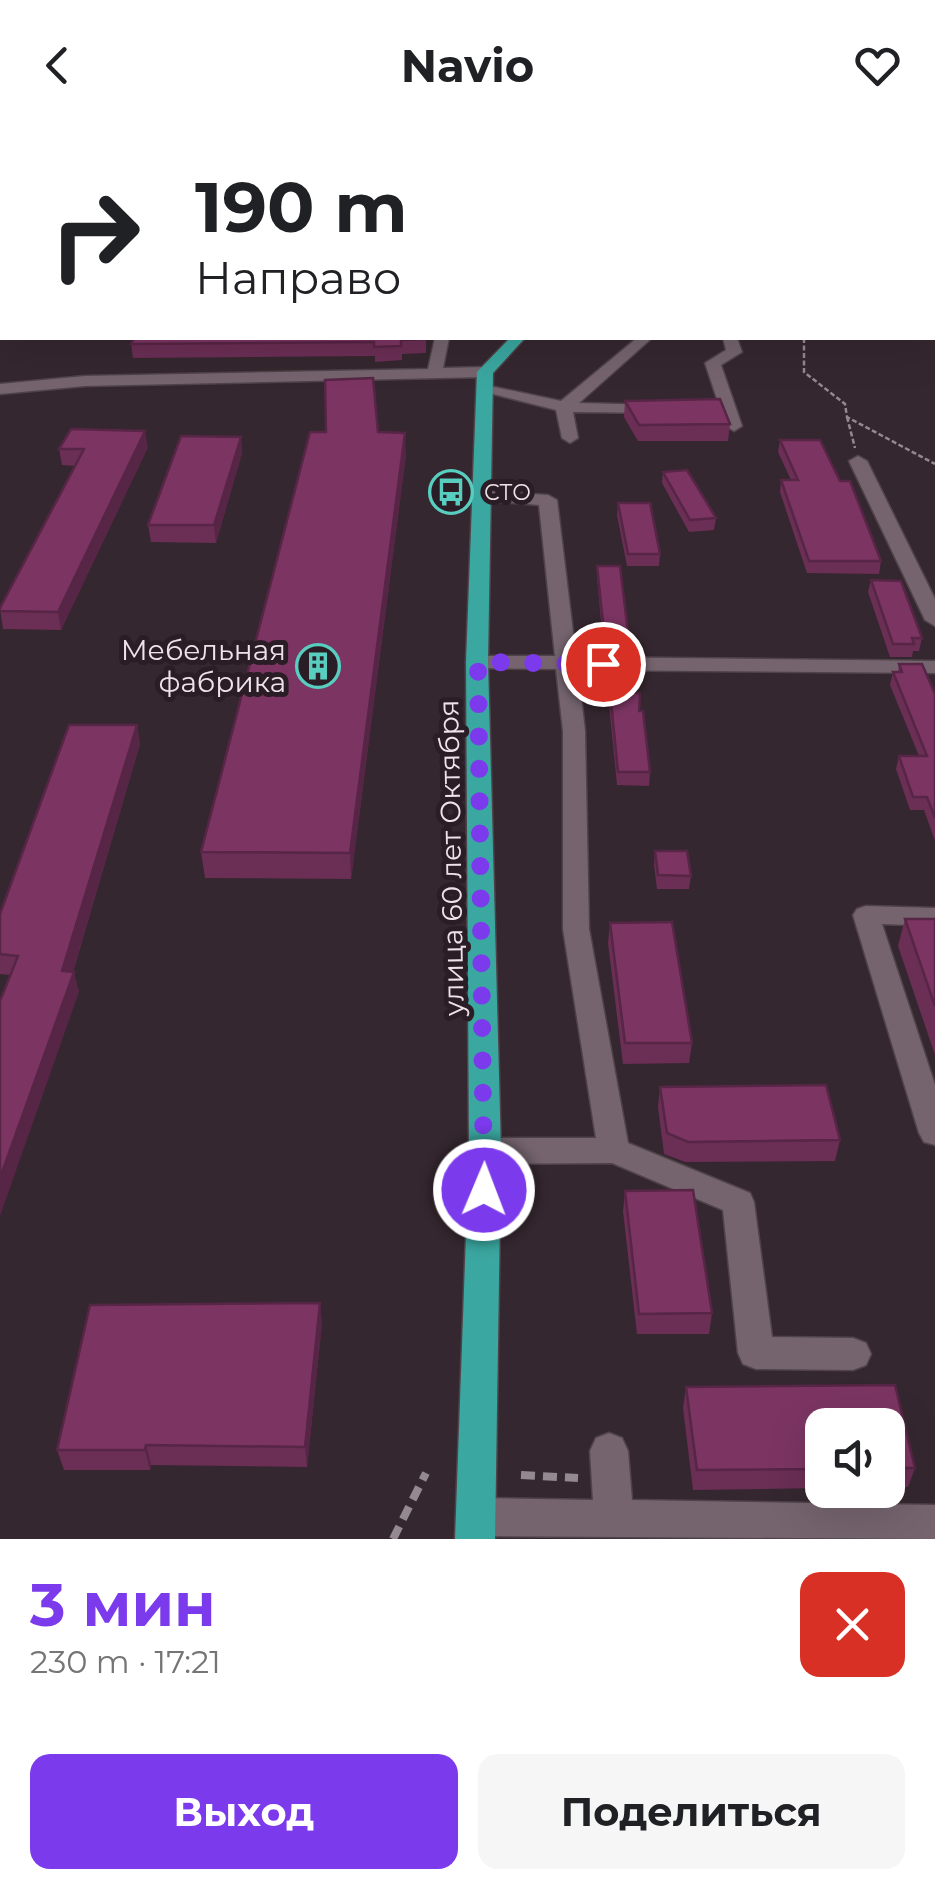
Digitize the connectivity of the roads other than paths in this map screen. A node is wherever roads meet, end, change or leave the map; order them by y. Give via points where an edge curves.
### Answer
1 (442, 340) edge
2 (516, 340) edge
3 (643, 340) edge
4 (731, 340) edge
5 (435, 372) junction
6 (485, 381) junction
7 (0, 389) edge
8 (564, 407) junction
9 (675, 410) edge
10 (734, 426) edge
11 (570, 438) dead end
12 (858, 460) road end
13 (482, 496) junction
14 (935, 620) edge
15 (478, 662) junction
16 (566, 664) junction
17 (935, 667) edge
18 (935, 918) edge
19 (935, 1133) edge
20 (485, 1150) junction
21 (614, 1150) junction
22 (853, 1354) dead end
23 (609, 1465) road end
24 (622, 1520) junction
25 (935, 1524) edge
26 (476, 1528) edge
27 (801, 1532) edge

1 - 5 street
2 - 6 main road
3 - 8 street
4 - 10 street via 734,352 713,363
5 - 6 street
5 - 7 street
6 - 8 street
6 - 13 main road, улица 60 лет Октября
8 - 9 street
8 - 11 street
12 - 14 street
13 - 15 main road, улица 60 лет Октября
13 - 16 street via 548,500
15 - 16 street
15 - 20 main road, улица 60 лет Октября
16 - 17 street
16 - 21 street via 574,731 576,929
18 - 19 street via 866,916
20 - 21 street
20 - 26 main road, улица 60 лет Октября
21 - 22 street via 738,1202 756,1354
23 - 24 street
24 - 26 street
24 - 27 street
25 - 27 street

